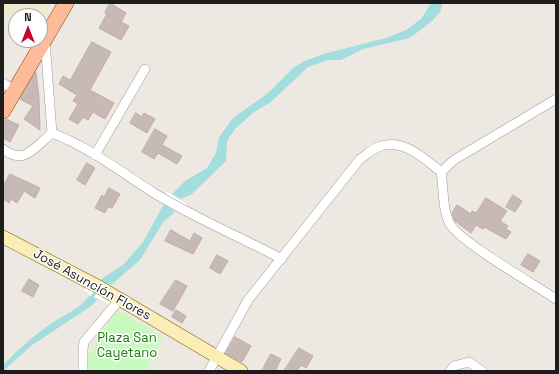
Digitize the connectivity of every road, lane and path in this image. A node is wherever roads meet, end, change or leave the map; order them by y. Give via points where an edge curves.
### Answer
1 (66, 3) edge
2 (48, 34) edge
3 (38, 48) edge
4 (46, 48) edge
5 (145, 69) dead end
6 (9, 87) edge
7 (556, 99) edge
8 (3, 111) edge
9 (52, 133) junction
10 (3, 149) edge
11 (95, 155) junction
12 (440, 172) junction
13 (3, 237) edge
14 (282, 258) junction
15 (120, 299) junction
16 (556, 299) edge
17 (217, 356) junction
18 (83, 371) edge
19 (209, 371) edge
20 (242, 371) edge
21 (450, 371) edge
22 (482, 371) edge

1 - 2 main road
3 - 6 main road
4 - 9 street
5 - 11 street
6 - 8 main road
7 - 12 street via 454,160
9 - 10 street via 25,156 15,157
9 - 11 street
11 - 14 street via 164,198
12 - 14 street via 417,152 394,144 378,147 360,160
12 - 16 street via 445,210 451,225 467,240
13 - 15 street, José Asunción Flores
14 - 17 street via 248,300
15 - 17 street, José Asunción Flores
15 - 18 street via 84,342
17 - 19 street
17 - 20 street, José Asunción Flores
21 - 22 street via 454,366 469,362

